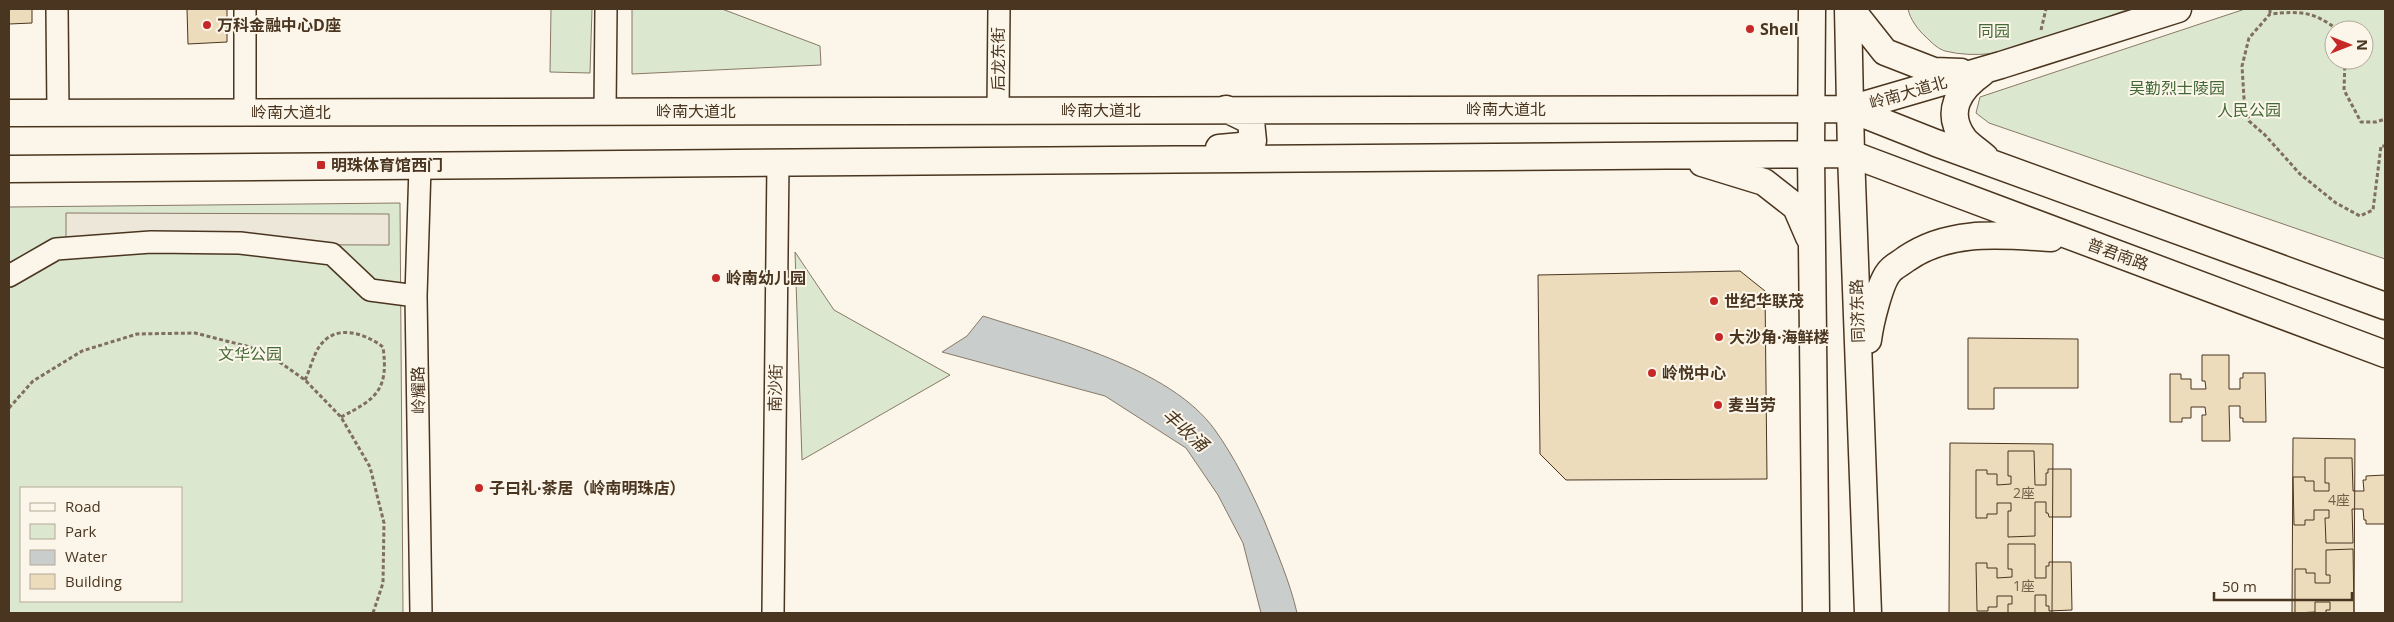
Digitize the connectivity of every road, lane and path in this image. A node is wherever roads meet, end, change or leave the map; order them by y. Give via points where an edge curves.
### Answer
1 (57, 9) edge
2 (245, 9) edge
3 (606, 9) edge
4 (999, 9) edge
5 (1812, 9) edge
6 (1850, 9) edge
7 (2046, 9) edge
8 (2178, 9) edge
9 (2270, 9) edge
10 (2270, 14) junction
11 (2324, 21) edge
12 (2041, 33) dead end
13 (1987, 70) junction
14 (2345, 70) edge
15 (1811, 108) junction
16 (1850, 109) junction
17 (998, 110) junction
18 (1226, 110) junction
19 (604, 111) junction
20 (9, 113) edge
21 (58, 113) junction
22 (245, 113) junction
23 (2385, 119) edge
24 (2385, 146) edge
25 (1811, 154) junction
26 (1851, 154) junction
27 (1677, 156) junction
28 (1138, 159) junction
29 (778, 162) junction
30 (1992, 164) junction
31 (420, 167) junction
32 (9, 169) edge
33 (2077, 239) junction
34 (1812, 245) junction
35 (9, 276) edge
36 (416, 296) junction
37 (2385, 306) edge
38 (2385, 354) edge
39 (305, 380) junction
40 (1861, 395) junction
41 (9, 408) edge
42 (341, 416) junction
43 (373, 613) edge
44 (420, 613) edge
45 (772, 613) edge
46 (1816, 613) edge
47 (1868, 613) edge

1 - 21 street
2 - 22 street
3 - 19 street
4 - 17 street, 后龙东街
5 - 15 main road
6 - 13 main road via 1885,52 1934,71
6 - 16 main road, 同济东路
7 - 12 path
8 - 13 main road, 岭南大道北
9 - 10 path
10 - 11 path via 2301,11
10 - 24 path via 2249,38 2242,66 2249,121 2300,174 2336,203 2360,216 2374,210 2381,146
13 - 16 main road, 岭南大道北
13 - 30 main road via 1965,87 1956,100 1955,112 1956,124 1964,139
14 - 23 path via 2344,90 2361,122
15 - 16 main road, 岭南大道北
15 - 18 main road, 岭南大道北
15 - 25 main road
16 - 26 main road, 同济东路
16 - 30 main road
17 - 18 main road, 岭南大道北
17 - 19 main road, 岭南大道北
18 - 28 main road via 1251,121 1253,140 1232,147 1170,147
19 - 22 main road, 岭南大道北
20 - 21 main road, 岭南大道北
21 - 22 main road, 岭南大道北
25 - 26 main road
25 - 27 main road
25 - 34 main road
26 - 33 main road, 普君南路
26 - 40 main road, 同济东路
27 - 28 main road
27 - 34 main road via 1764,182 1796,207
28 - 29 main road
29 - 31 main road
29 - 45 street, 南沙街
30 - 37 main road
31 - 32 main road
31 - 36 street, 岭耀路
33 - 38 main road, 普君南路
33 - 40 main road via 1958,237 1923,247 1889,271 1870,319
34 - 46 main road
35 - 36 street via 56,249 152,242 240,243 332,254 370,290
36 - 44 street, 岭耀路
39 - 41 path via 250,347 195,333 137,334 82,351 33,381
39 - 42 path
39 - 42 path via 320,346 332,336 355,332 368,336 383,347 385,372 374,398
40 - 47 main road, 同济东路
42 - 43 path via 370,467 384,523 383,583

